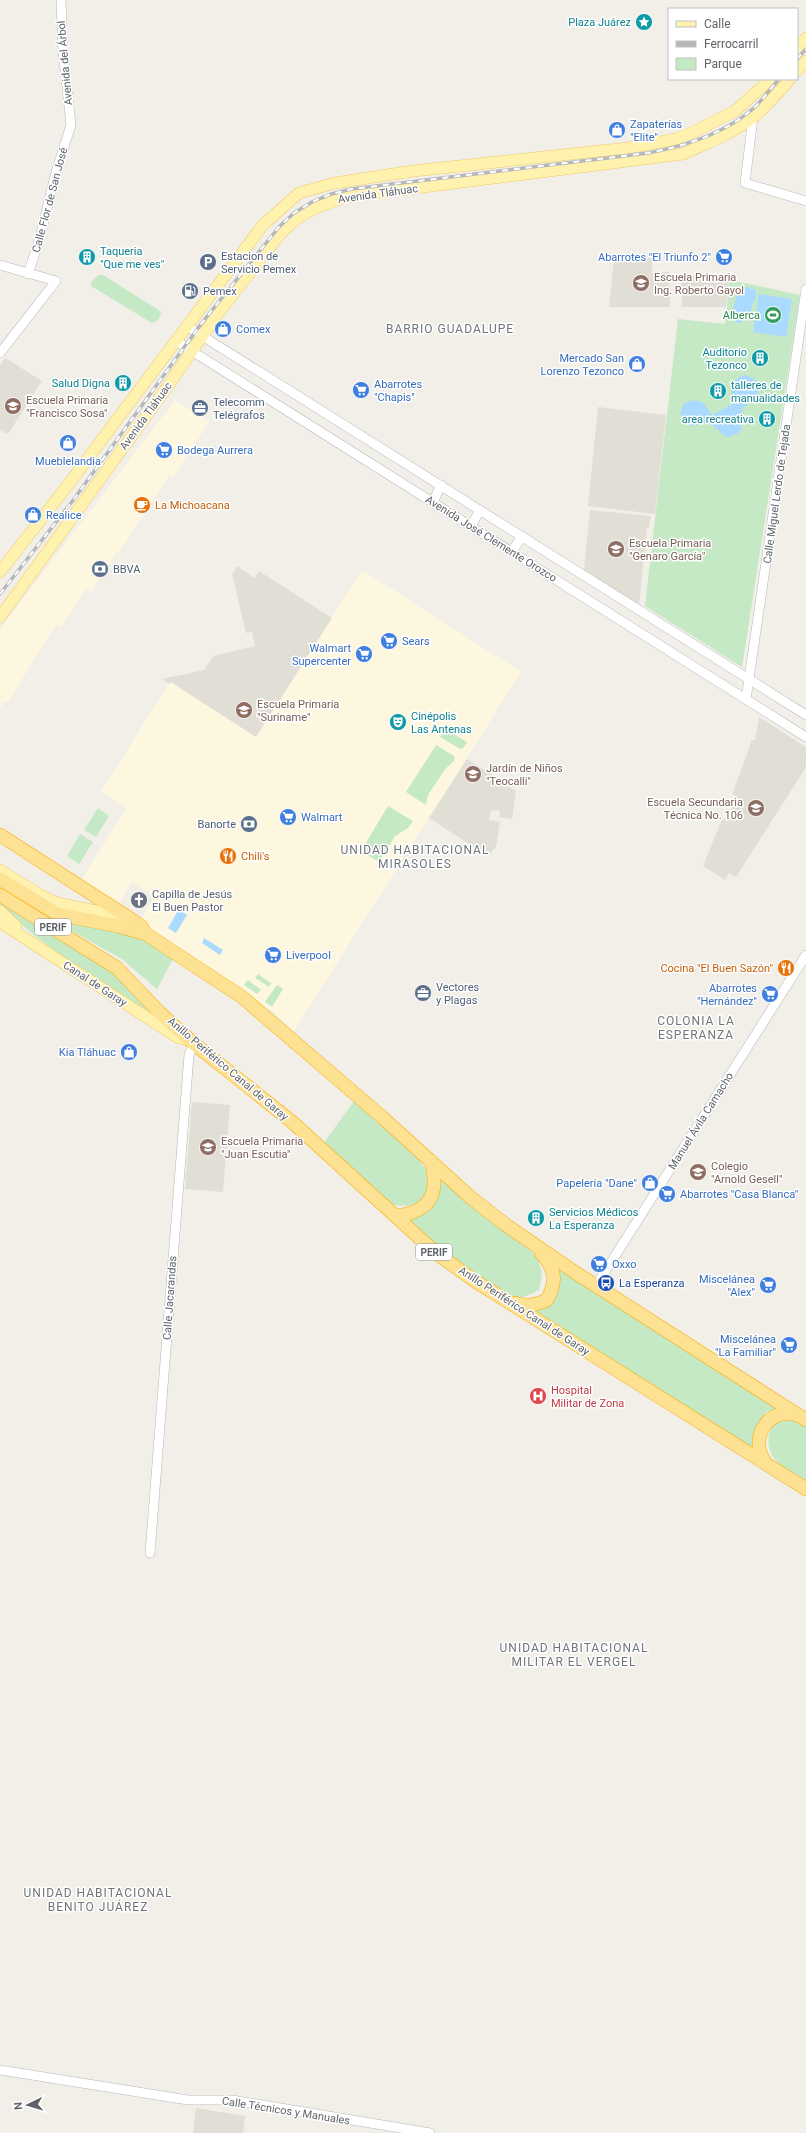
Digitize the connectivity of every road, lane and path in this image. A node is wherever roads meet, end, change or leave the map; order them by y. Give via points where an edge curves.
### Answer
1 (61, 0) edge
2 (806, 38) edge
3 (798, 49) edge
4 (806, 61) edge
5 (798, 71) edge
6 (769, 80) edge
7 (789, 80) edge
8 (753, 118) junction
9 (71, 125) joint
10 (534, 159) junction
11 (535, 172) junction
12 (806, 201) edge
13 (0, 265) edge
14 (28, 274) junction
15 (806, 289) edge
16 (188, 327) junction
17 (202, 336) junction
18 (176, 341) junction
19 (192, 351) junction
20 (0, 353) edge
21 (239, 359) junction
22 (230, 374) junction
23 (301, 398) junction
24 (291, 413) junction
25 (441, 485) junction
26 (433, 502) junction
27 (480, 510) junction
28 (471, 526) junction
29 (522, 536) junction
30 (512, 552) junction
31 (563, 562) junction
32 (1, 568) edge
33 (554, 578) junction
34 (0, 617) edge
35 (749, 679) junction
36 (746, 699) junction
37 (806, 715) edge
38 (806, 737) edge
39 (0, 835) edge
40 (0, 870) edge
41 (0, 880) edge
42 (0, 895) edge
43 (0, 911) edge
44 (129, 918) junction
45 (0, 922) edge
46 (146, 934) junction
47 (41, 950) junction
48 (806, 955) edge
49 (193, 1043) junction
50 (431, 1161) junction
51 (396, 1216) junction
52 (532, 1244) junction
53 (596, 1286) junction
54 (503, 1299) junction
55 (804, 1419) edge
56 (765, 1462) junction
57 (806, 1489) edge
58 (150, 1553) dead end
59 (0, 2070) edge
60 (430, 2133) edge

1 - 9 street, Avenida del Árbol via 63,52
2 - 3 main road
4 - 5 main road
6 - 10 main road, Avenida Tláhuac via 734,112 686,135 628,148
7 - 8 main road, Avenida Tláhuac
8 - 11 main road, Avenida Tláhuac via 683,154
8 - 12 street via 745,183
9 - 14 street, Calle Flor de San José
10 - 11 main road via 530,166
10 - 16 main road, Avenida Tláhuac via 413,171 335,183 299,194 263,225
11 - 17 main road, Avenida Tláhuac via 354,196 315,207 281,233
13 - 14 street
14 - 20 street via 56,281
15 - 35 street, Calle Miguel Lerdo de Tejada
16 - 17 street, Avenida José Clemente Orozco
16 - 18 main road, Avenida Tláhuac
17 - 19 main road, Avenida Tláhuac
17 - 21 street, Avenida José Clemente Orozco
18 - 19 street, Avenida José Clemente Orozco
18 - 32 main road, Avenida Tláhuac
19 - 22 street, Avenida José Clemente Orozco
19 - 34 main road, Avenida Tláhuac
21 - 22 street
21 - 23 street, Avenida José Clemente Orozco
22 - 24 street, Avenida José Clemente Orozco
23 - 24 street
23 - 25 street, Avenida José Clemente Orozco
24 - 26 street, Avenida José Clemente Orozco
25 - 26 street
25 - 27 street, Avenida José Clemente Orozco
26 - 28 street, Avenida José Clemente Orozco
27 - 28 street
27 - 29 street, Avenida José Clemente Orozco
28 - 30 street, Avenida José Clemente Orozco
29 - 30 street
29 - 31 street, Avenida José Clemente Orozco
30 - 33 street, Avenida José Clemente Orozco
31 - 33 street
31 - 35 street, Avenida José Clemente Orozco
33 - 36 street, Avenida José Clemente Orozco
35 - 36 street, Calle Miguel Lerdo de Tejada
35 - 37 street, Avenida José Clemente Orozco
36 - 38 street, Avenida José Clemente Orozco
39 - 44 highway
40 - 44 main road via 57,903
41 - 46 highway, PERIF via 63,915
42 - 49 highway, Anillo Periférico Canal de Garay / PERIF via 117,968
43 - 47 main road
44 - 46 highway via 141,926
45 - 47 main road, Canal de Garay
46 - 50 highway, PERIF via 242,997
47 - 49 main road, Canal de Garay via 177,1037
48 - 53 street, Manuel Ávila Camacho
49 - 51 highway, Anillo Periférico Canal de Garay / PERIF via 291,1121
49 - 58 street, Calle Jacarandas via 189,1055
50 - 51 highway via 435,1176 434,1192 425,1206 410,1214
50 - 52 highway, PERIF via 470,1197
51 - 54 highway, Anillo Periférico Canal de Garay / PERIF via 436,1253
52 - 53 highway, PERIF
52 - 54 highway via 549,1262 554,1278 553,1288 546,1300 535,1305 522,1306
53 - 55 highway, PERIF
54 - 56 highway, Anillo Periférico Canal de Garay / PERIF
55 - 56 highway via 793,1414 783,1414 773,1417 765,1424 758,1443
56 - 57 highway, Anillo Periférico Canal de Garay / PERIF
59 - 60 street, Calle Técnicos y Manuales via 188,2100 232,2100

